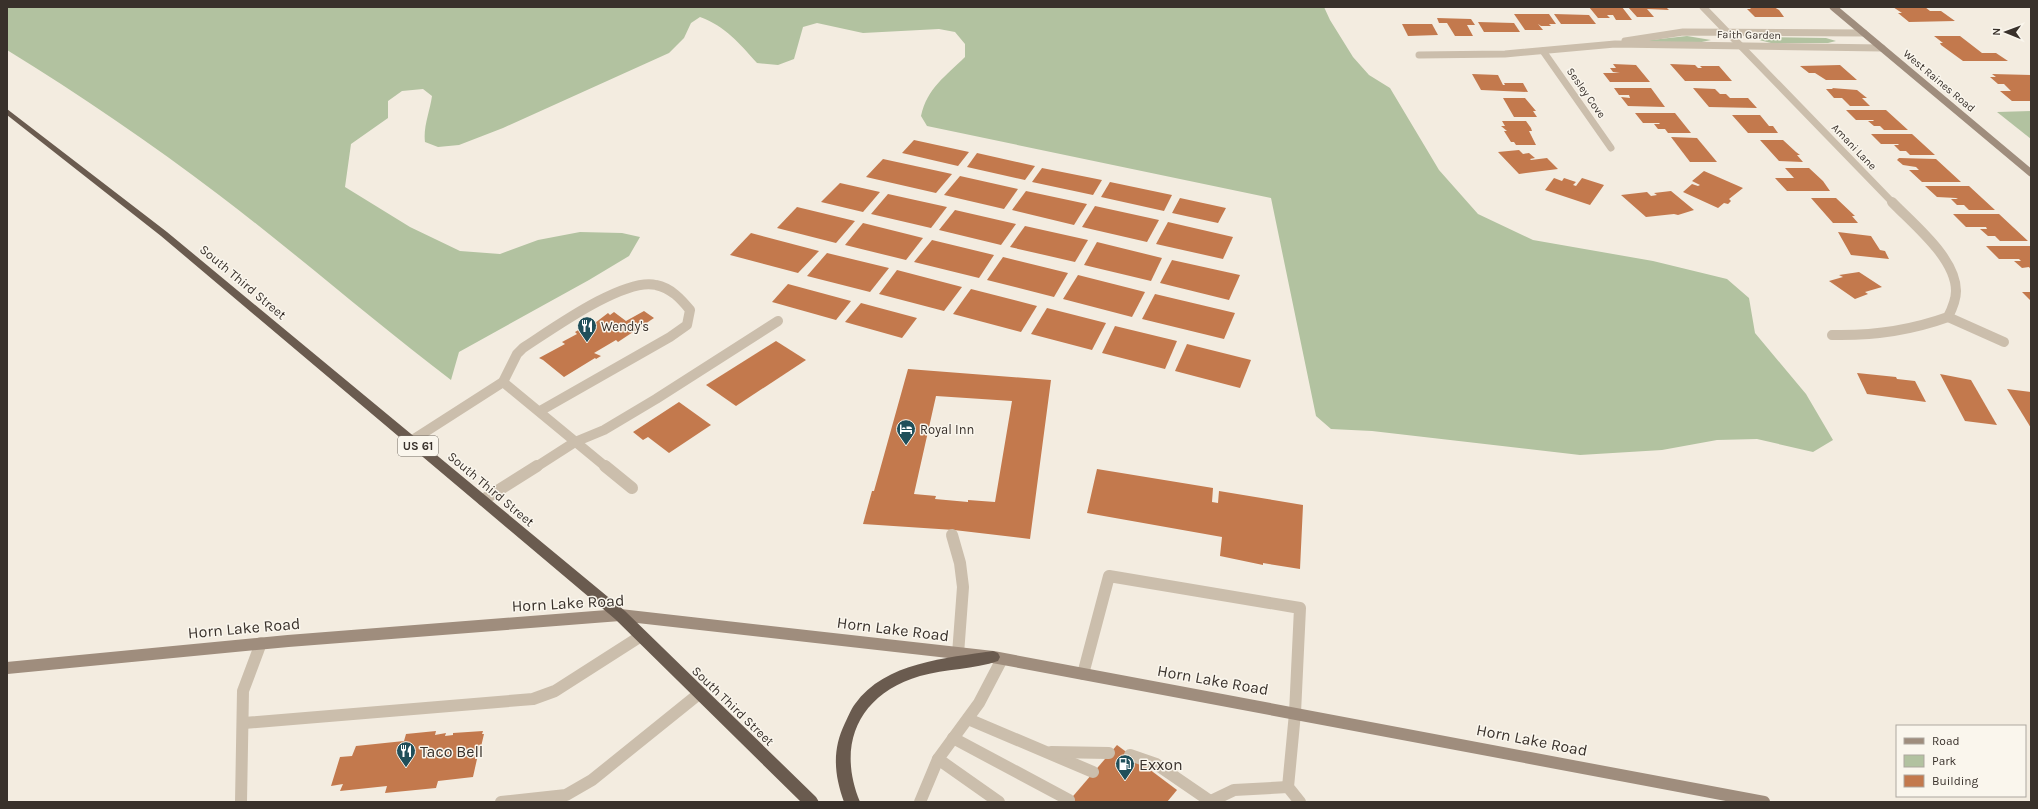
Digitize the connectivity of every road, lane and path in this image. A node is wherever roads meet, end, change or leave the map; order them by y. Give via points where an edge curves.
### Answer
1 (1703, 7) edge
2 (1833, 7) edge
3 (1728, 33) junction
4 (1864, 33) junction
5 (1615, 44) junction
6 (1742, 46) junction
7 (1882, 48) junction
8 (1543, 51) junction
9 (1419, 55) dead end
10 (7, 111) edge
11 (1611, 148) dead end
12 (2031, 173) edge
13 (1948, 317) junction
14 (778, 321) dead end
15 (1832, 335) dead end
16 (2004, 342) dead end
17 (502, 382) junction
18 (540, 411) junction
19 (411, 441) junction
20 (575, 442) junction
21 (632, 488) dead end
22 (483, 500) junction
23 (952, 535) dead end
24 (620, 615) junction
25 (641, 636) junction
26 (261, 643) junction
27 (958, 654) junction
28 (998, 658) junction
29 (7, 668) edge
30 (1083, 674) junction
31 (700, 693) junction
32 (1295, 713) junction
33 (968, 719) junction
34 (244, 723) junction
35 (954, 738) junction
36 (1045, 752) junction
37 (1109, 753) dead end
38 (1130, 755) dead end
39 (938, 759) junction
40 (1093, 772) dead end
41 (1288, 787) junction
42 (994, 800) edge
43 (1069, 800) dead end
44 (241, 802) edge
45 (501, 802) edge
46 (811, 802) edge
47 (852, 802) edge
48 (920, 802) edge
49 (1209, 802) edge
50 (1300, 802) edge
51 (1764, 802) edge

1 - 3 street, Amani Lane
2 - 4 main road, West Raines Road
3 - 4 street, Faith Garden
3 - 5 street, Faith Garden via 1670,33
3 - 6 street, Amani Lane
4 - 7 main road, West Raines Road
5 - 6 street, Faith Garden
5 - 8 street, Faith Garden
6 - 7 street, Faith Garden
6 - 13 street, Amani Lane via 1939,251 1948,264 1956,288 1955,305
7 - 12 main road, West Raines Road
8 - 9 street, Faith Garden
8 - 11 street, Sesley Cove
10 - 19 highway, South Third Street / US 61 via 164,234
13 - 15 street via 1919,328 1888,335
13 - 16 street
14 - 20 street via 604,430
17 - 18 street
17 - 18 street via 510,371 517,353 620,291 635,285 651,284 666,288 683,300 690,310 687,325
17 - 19 street
18 - 20 street
19 - 22 highway, South Third Street / US 61
20 - 21 street
20 - 22 street
22 - 24 highway, South Third Street / US 61
23 - 27 street via 960,563 963,587
24 - 25 highway, South Third Street / US 61
24 - 26 main road, Horn Lake Road
24 - 27 main road, Horn Lake Road
25 - 31 highway, South Third Street / US 61
25 - 34 street via 555,691 532,699
26 - 29 main road, Horn Lake Road
26 - 34 street via 243,691
27 - 28 main road, Horn Lake Road
28 - 30 main road, Horn Lake Road
28 - 33 street
28 - 47 highway via 941,664 910,673 888,683 860,708 842,755 844,781
30 - 32 main road, Horn Lake Road
30 - 32 street via 1109,576 1300,608
31 - 45 street via 592,780 566,795
31 - 46 highway, South Third Street / US 61
32 - 41 street
32 - 51 main road, Horn Lake Road
33 - 35 street
33 - 36 street
34 - 44 street
35 - 39 street
35 - 43 street
36 - 37 street
36 - 40 street
38 - 49 street via 1156,764
39 - 42 street
39 - 48 street
41 - 49 street via 1234,790
41 - 50 street

